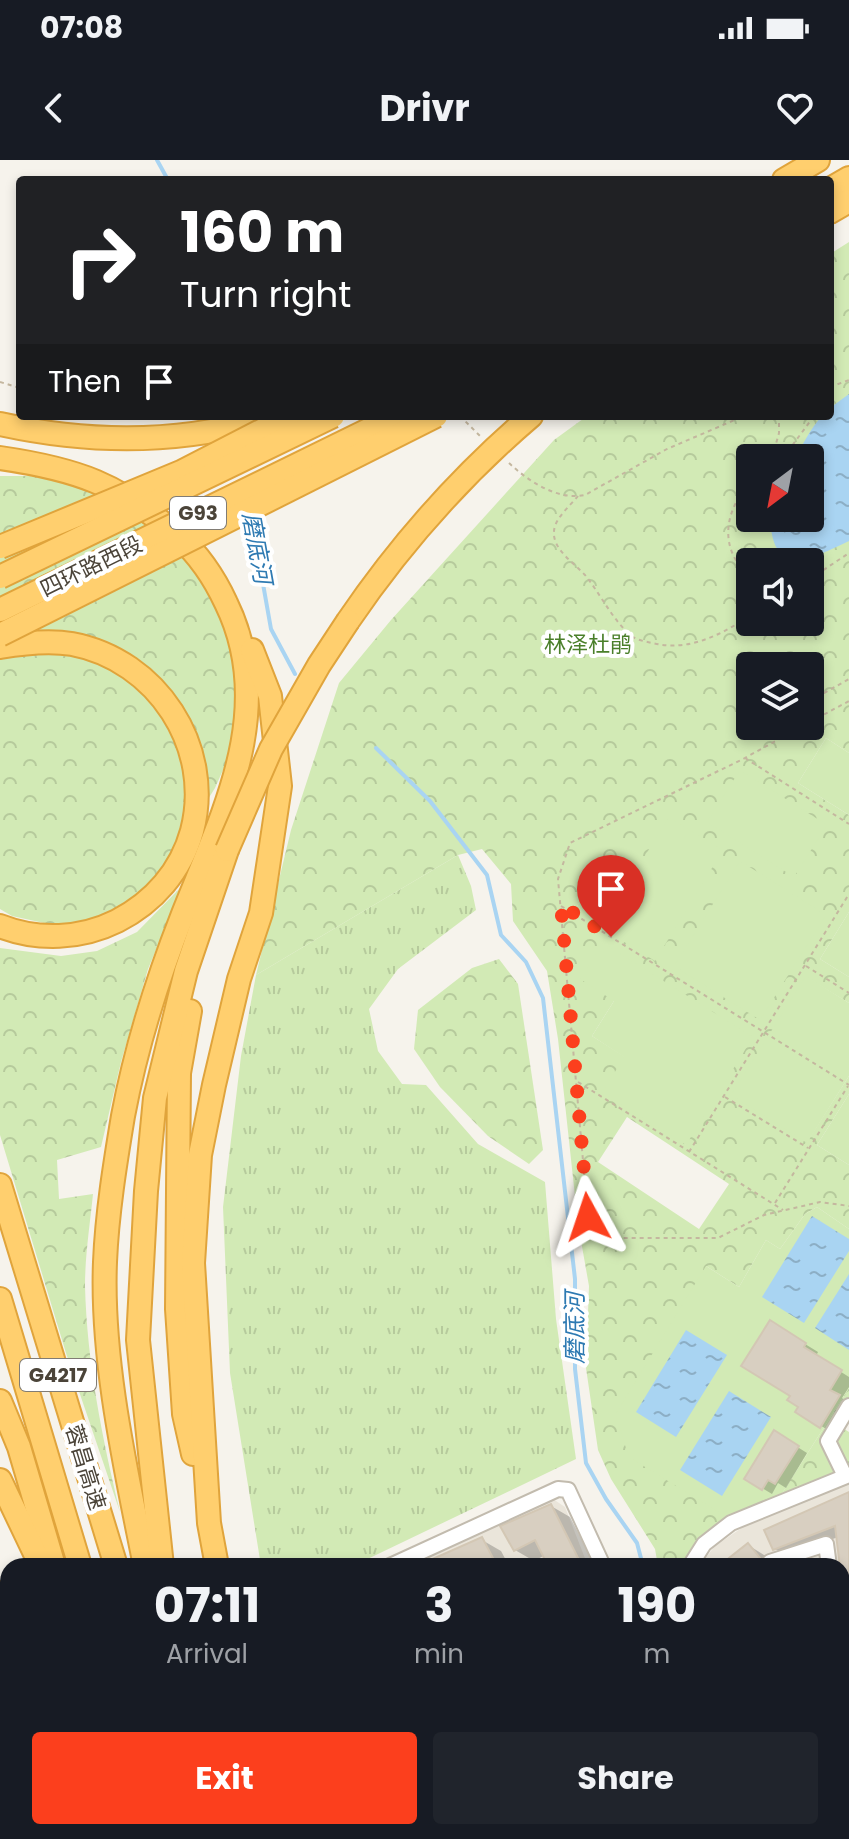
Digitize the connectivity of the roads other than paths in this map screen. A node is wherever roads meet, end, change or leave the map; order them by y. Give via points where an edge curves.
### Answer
1 (818, 160) edge
2 (791, 176) edge
3 (259, 420) edge
4 (282, 420) edge
5 (325, 420) edge
6 (389, 420) edge
7 (428, 420) edge
8 (526, 420) edge
9 (0, 424) edge
10 (0, 458) edge
11 (0, 547) edge
12 (0, 577) edge
13 (218, 585) junction
14 (0, 610) edge
15 (0, 635) edge
16 (0, 647) edge
17 (227, 850) junction
18 (0, 926) edge
19 (0, 1185) edge
20 (0, 1299) edge
21 (0, 1401) edge
22 (849, 1406) edge
23 (847, 1476) edge
24 (0, 1480) edge
25 (209, 1523) junction
26 (37, 1558) edge
27 (52, 1558) edge
28 (78, 1558) edge
29 (114, 1558) edge
30 (143, 1558) edge
31 (161, 1558) edge
32 (216, 1558) edge
33 (407, 1558) edge
34 (599, 1558) edge
35 (695, 1558) edge
36 (782, 1558) edge
37 (828, 1558) edge

1 - 2 highway
3 - 9 highway via 213,432 152,438 40,433
4 - 11 highway, bridge via 181,472
5 - 12 highway, 四环路西段 / G93, bridge
6 - 14 highway, 四环路西段 / G93, bridge
7 - 15 highway, bridge
8 - 17 highway, bridge via 377,578 271,749
10 - 13 highway via 63,470 116,489 189,545
13 - 25 highway via 270,696 280,786 261,913 239,979 200,1155 193,1263
13 - 30 highway via 242,647 248,697 245,732 228,805 138,1045 112,1185 105,1264 108,1340 123,1455
16 - 18 highway via 72,644 125,665 147,681 166,702 191,748 198,793 187,849 141,909 99,930 42,937
17 - 25 highway via 179,1073 177,1309 184,1414
17 - 31 highway via 186,971 155,1098 146,1191 138,1340
19 - 29 highway, 蓉昌高速 / G4217
20 - 28 highway, 蓉昌高速 / G4217
21 - 27 highway
22 - 23 street via 828,1441
23 - 35 street via 731,1523
24 - 26 highway
25 - 32 highway
33 - 34 street via 558,1489 568,1490
36 - 37 street via 826,1544

